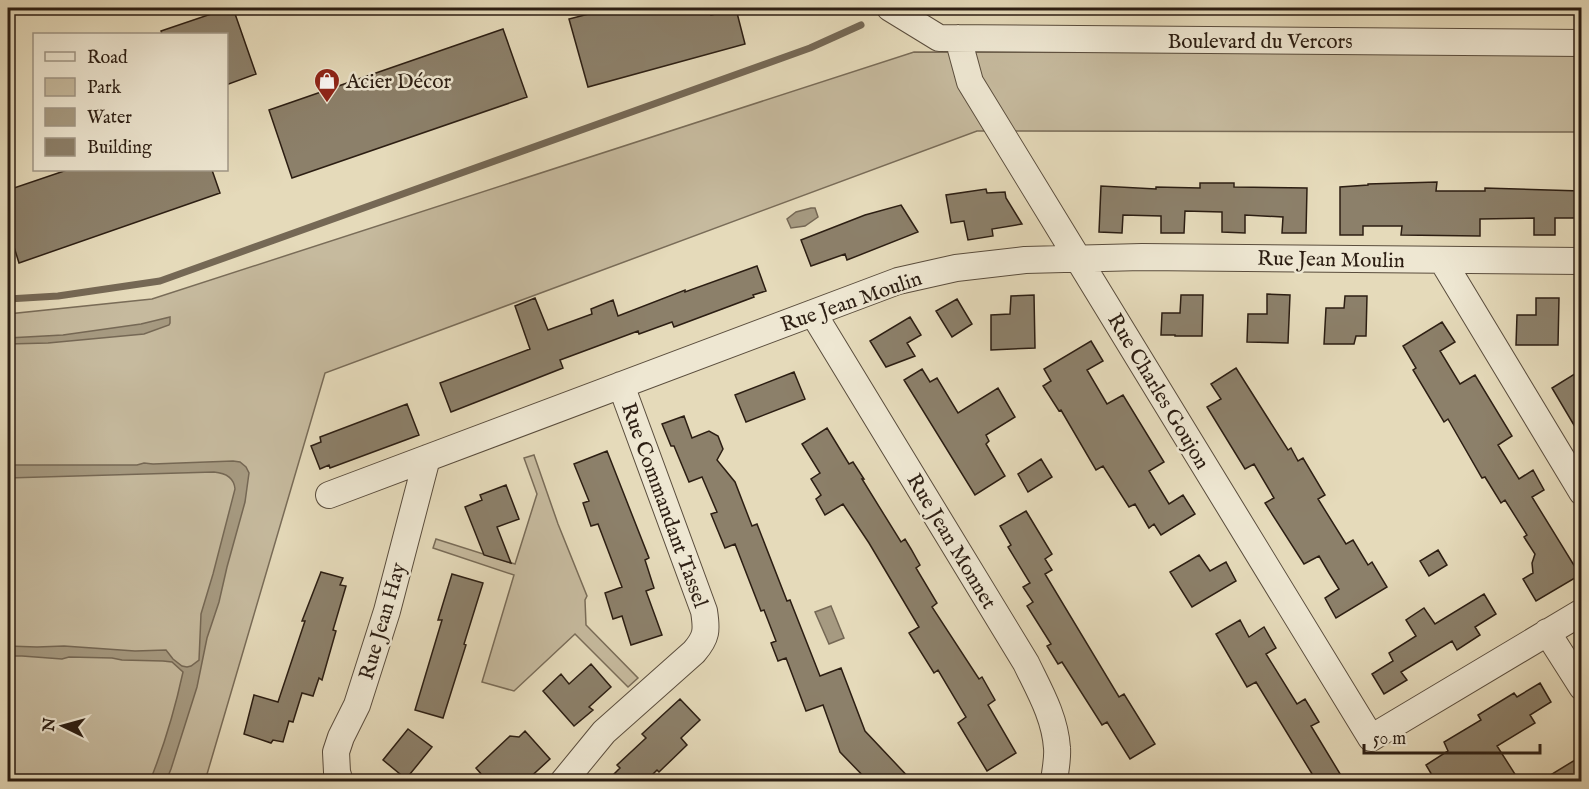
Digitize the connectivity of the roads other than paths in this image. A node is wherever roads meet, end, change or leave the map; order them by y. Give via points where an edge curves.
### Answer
1 (890, 8) edge
2 (949, 38) junction
3 (1581, 43) edge
4 (1079, 259) junction
5 (1442, 260) junction
6 (1581, 261) edge
7 (813, 313) junction
8 (621, 385) junction
9 (427, 458) junction
10 (1581, 492) edge
11 (329, 495) dead end
12 (1581, 612) edge
13 (1547, 632) junction
14 (1581, 687) edge
15 (340, 782) edge
16 (562, 782) edge
17 (1054, 782) edge

1 - 2 street
2 - 3 street, Boulevard du Vercors
2 - 4 street, Rue Charles Goujon via 970,82
4 - 5 street, Rue Jean Moulin
4 - 7 street, Rue Jean Moulin via 956,268 898,281
4 - 13 street, Rue Charles Goujon via 1371,738
5 - 6 street, Rue Jean Moulin
5 - 10 street
7 - 8 street, Rue Jean Moulin
7 - 17 street, Rue Jean Monnet via 1026,663 1055,731
8 - 9 street, Rue Jean Moulin
8 - 16 street, Rue Commandant Tassel via 707,628 703,642 694,652 604,732
9 - 11 street, Rue Jean Moulin
9 - 15 street, Rue Jean Hay via 387,611 357,705 336,752
12 - 13 street
13 - 14 street

